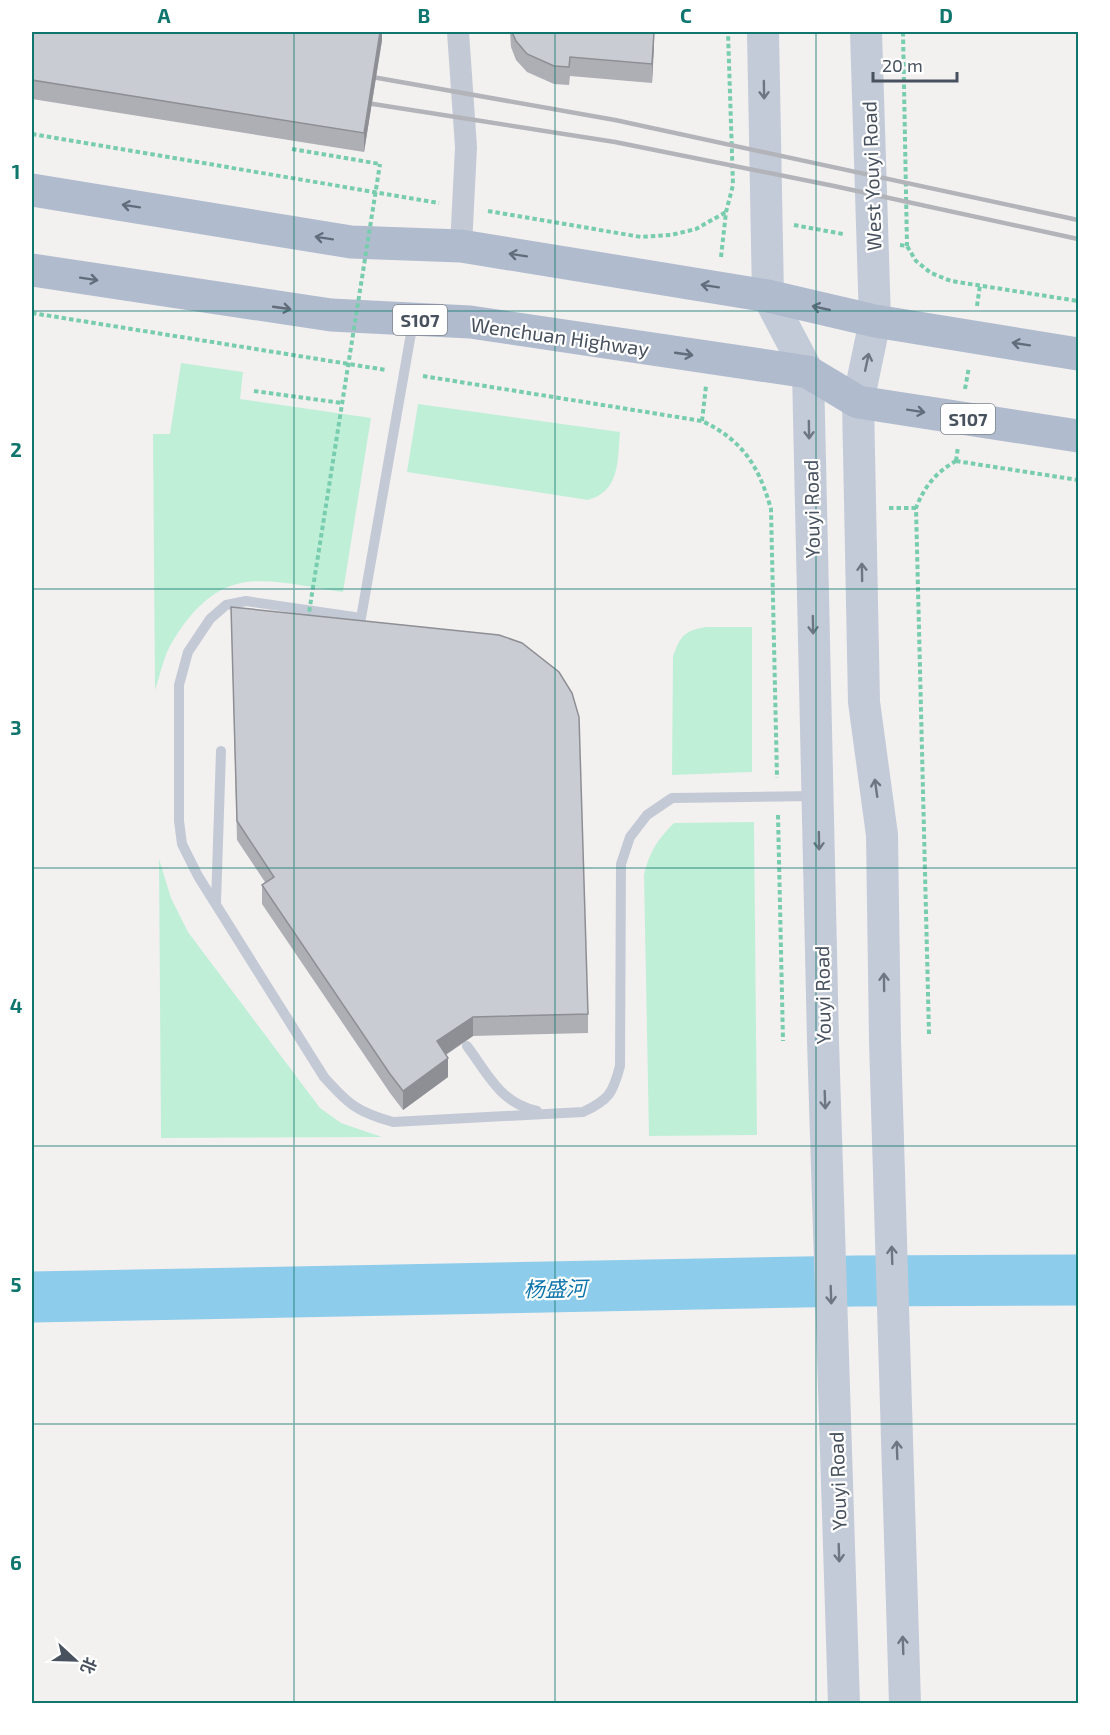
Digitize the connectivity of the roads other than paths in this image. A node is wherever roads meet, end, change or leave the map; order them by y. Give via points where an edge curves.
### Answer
1 (458, 32) edge
2 (764, 32) edge
3 (866, 32) edge
4 (32, 190) edge
5 (461, 246) junction
6 (32, 270) edge
7 (768, 296) junction
8 (414, 319) junction
9 (875, 321) junction
10 (1078, 354) edge
11 (808, 372) junction
12 (858, 402) junction
13 (1078, 436) edge
14 (221, 751) dead end
15 (818, 796) junction
16 (216, 904) junction
17 (467, 1046) edge
18 (552, 1114) junction
19 (844, 1704) edge
20 (905, 1704) edge

1 - 5 street via 466,147
2 -> 7 main road
3 - 9 main road, West Youyi Road
5 -> 4 main road via 351,242
7 -> 5 main road
6 -> 8 main road, Wenchuan Highway / S107 via 331,315
9 -> 7 main road
7 - 11 main road, Youyi Road
8 -> 11 main road, Wenchuan Highway / S107 via 470,322
8 - 16 lane via 361,618 246,601 226,605 210,619 188,652 179,685 179,821 182,844
10 -> 9 main road
12 -> 9 main road
11 - 12 main road, Wenchuan Highway / S107
11 -> 15 main road, Youyi Road
12 -> 13 main road, Wenchuan Highway / S107
20 -> 12 main road via 882,835 864,702
14 - 16 lane
15 - 18 lane via 672,798 647,814 630,837 621,864 620,1066 615,1086 602,1103 583,1113
15 -> 19 main road, Youyi Road
16 - 18 lane via 324,1077 345,1100 368,1115 393,1122
17 - 18 lane via 502,1095 525,1108

